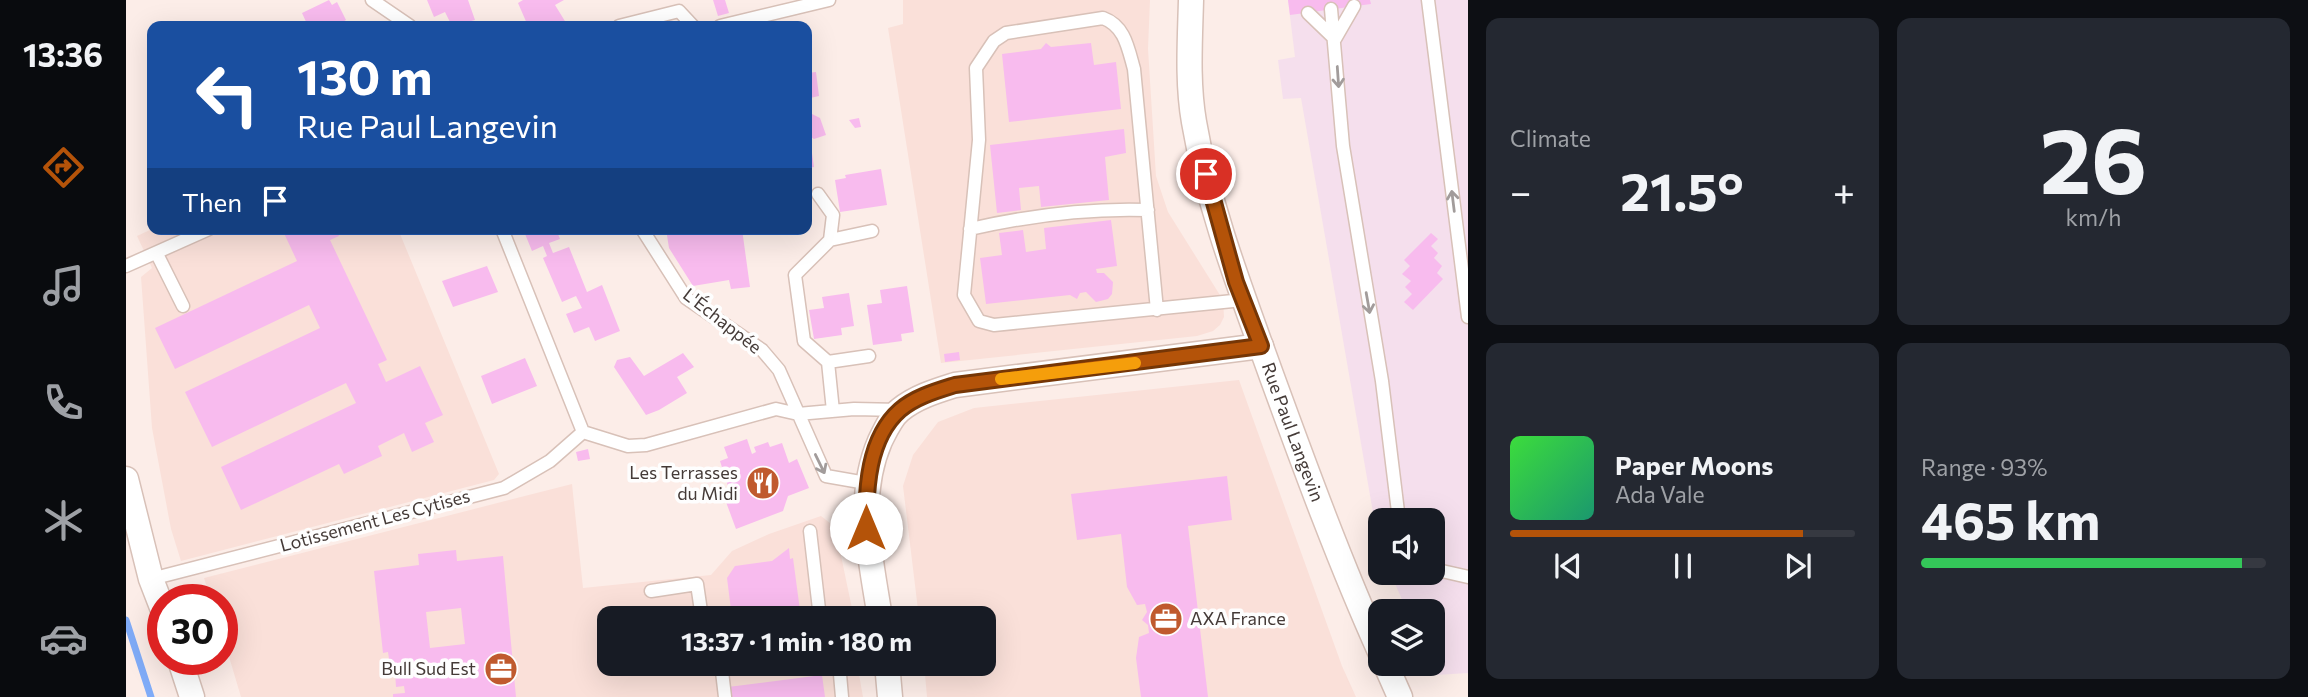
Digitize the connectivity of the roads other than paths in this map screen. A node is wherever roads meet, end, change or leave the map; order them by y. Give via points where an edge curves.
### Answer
1 (372, 0) edge
2 (829, 0) edge
3 (1191, 0) edge
4 (1428, 0) edge
5 (1354, 6) dead end
6 (1331, 9) dead end
7 (1308, 13) dead end
8 (403, 21) edge
9 (639, 21) edge
10 (688, 21) edge
11 (741, 21) edge
12 (1335, 39) junction
13 (818, 194) dead end
14 (1148, 210) junction
15 (970, 229) junction
16 (872, 231) dead end
17 (197, 235) edge
18 (504, 235) edge
19 (646, 235) edge
20 (830, 240) junction
21 (157, 254) junction
22 (126, 266) edge
23 (1243, 300) junction
24 (183, 306) dead end
25 (1157, 310) junction
26 (1468, 317) edge
27 (1261, 346) junction
28 (869, 356) dead end
29 (828, 362) junction
30 (900, 410) junction
31 (833, 411) junction
32 (798, 414) junction
33 (583, 432) junction
34 (126, 479) edge
35 (866, 484) junction
36 (1398, 508) edge
37 (810, 531) dead end
38 (1445, 572) edge
39 (1468, 577) edge
40 (151, 579) junction
41 (153, 584) edge
42 (651, 591) dead end
43 (701, 606) edge
44 (819, 606) edge
45 (878, 606) edge
46 (1368, 626) edge
47 (185, 675) edge
48 (723, 676) edge
49 (840, 676) edge
50 (888, 676) edge
51 (1391, 676) edge
52 (192, 697) edge
53 (725, 697) edge
54 (842, 697) edge
55 (890, 697) edge
56 (1400, 697) edge

1 - 8 lane
2 - 11 lane
3 - 23 street, Rue Paul Langevin via 1194,121 1212,201
26 -> 4 lane
5 - 12 lane
6 - 12 lane
7 - 12 lane
9 - 10 lane via 679,11
12 -> 36 lane via 1343,146 1382,381
13 - 20 lane via 833,215
14 - 15 lane via 1114,209
14 - 15 lane via 1134,69 1122,31 1103,19 1006,33 985,51 976,68 979,140
14 - 25 lane
15 - 25 lane via 964,295 979,321 994,325
16 - 20 lane
17 - 21 lane
18 - 33 lane
19 - 32 lane, L'Échappée via 686,298 762,350 779,370
20 - 29 lane via 795,275 804,341
21 - 22 lane
21 - 24 lane
23 - 25 lane
23 - 27 street, Rue Paul Langevin
27 - 30 street via 955,385
27 - 46 street, Rue Paul Langevin via 1341,567
28 - 29 lane
29 - 31 lane
30 - 31 lane
30 - 35 street via 885,430
31 - 32 lane
32 - 33 lane via 776,409 646,445 628,446
32 -> 35 lane, L'Échappée via 826,476
33 - 40 lane, Lotissement Les Cytises via 550,461 504,488
34 - 40 street
35 - 45 street via 866,528
37 - 44 lane
38 - 39 lane
40 - 41 street
42 - 43 lane via 698,584
47 - 52 street
48 - 53 lane
49 - 54 lane
50 - 55 street
51 - 56 street

